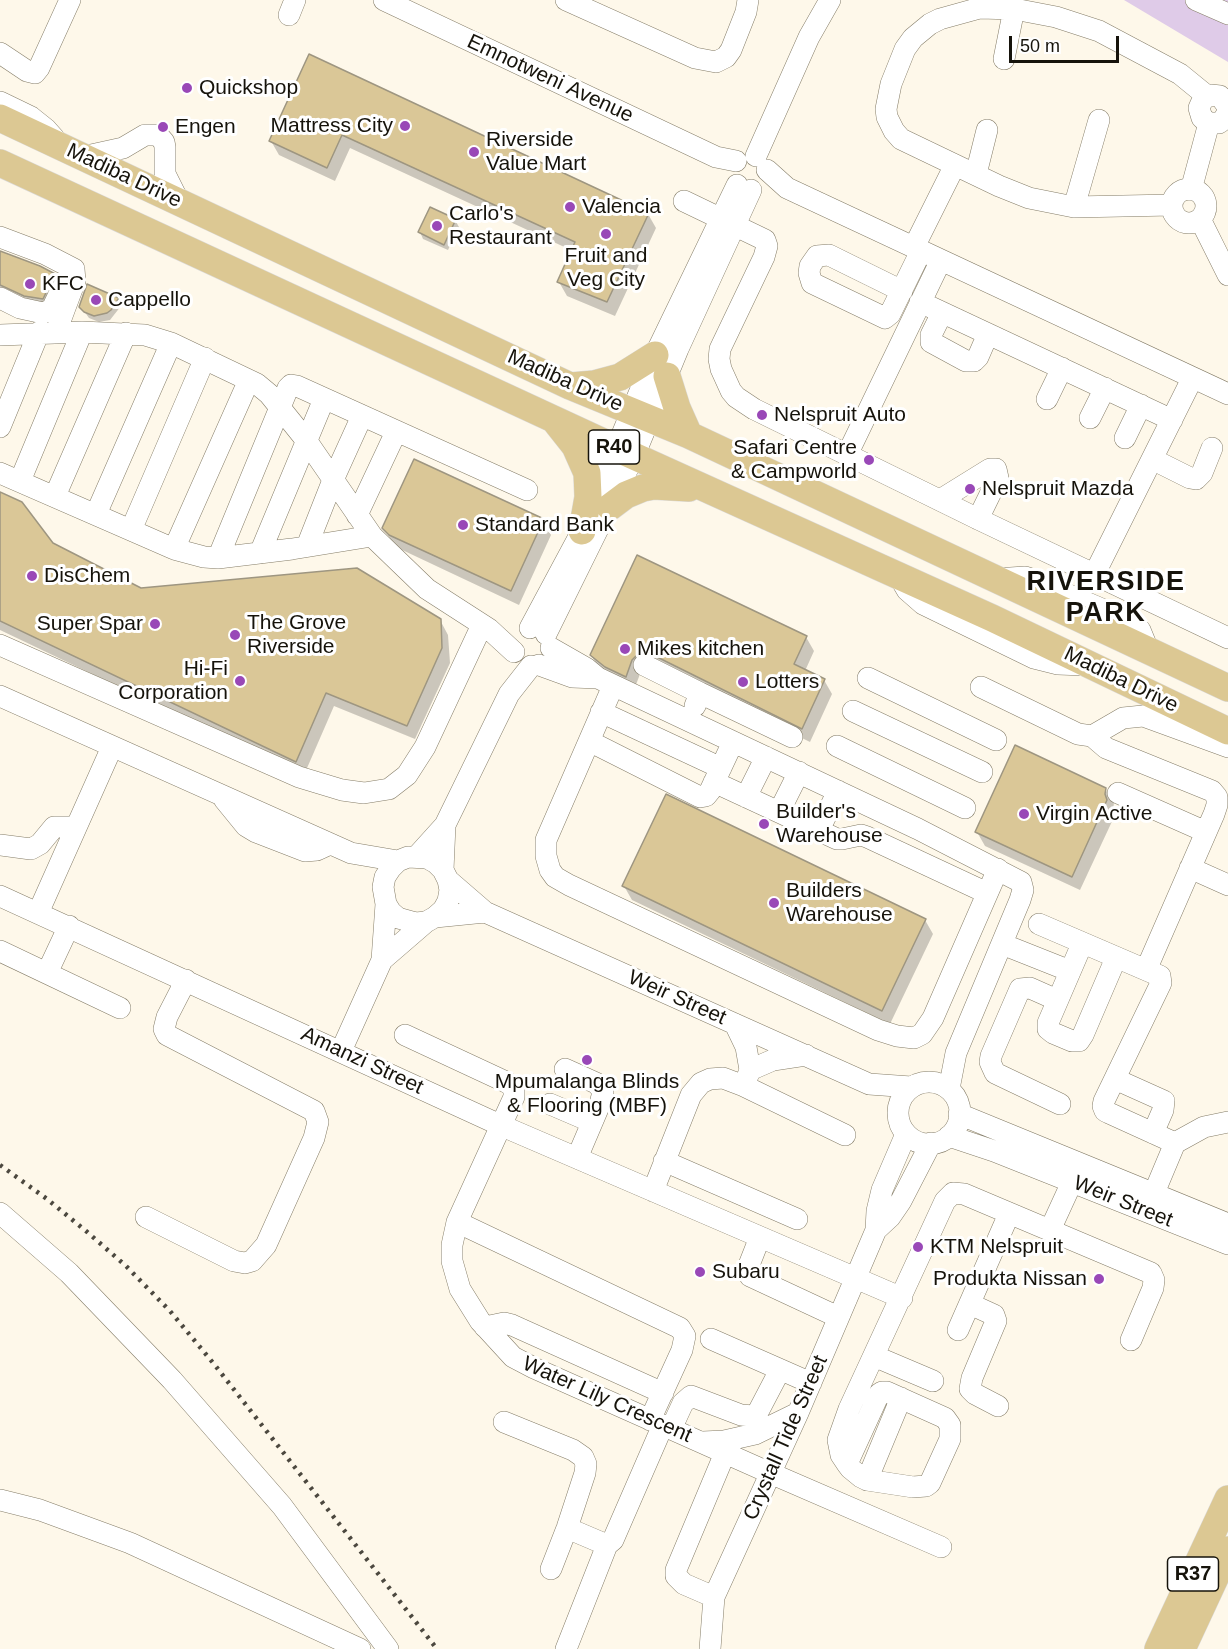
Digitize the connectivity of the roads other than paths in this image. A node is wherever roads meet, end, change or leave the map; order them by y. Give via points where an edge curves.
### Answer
1 (70, 0) edge
2 (384, 0) edge
3 (553, 0) edge
4 (566, 0) edge
5 (748, 0) edge
6 (830, 0) edge
7 (1196, 0) edge
8 (1014, 9) junction
9 (1228, 14) edge
10 (0, 53) edge
11 (1004, 59) dead end
12 (1207, 96) junction
13 (0, 102) edge
14 (1228, 107) edge
15 (1228, 112) edge
16 (0, 118) edge
17 (1099, 120) dead end
18 (1209, 123) junction
19 (987, 130) dead end
20 (71, 152) junction
21 (0, 164) edge
22 (955, 165) junction
23 (744, 172) junction
24 (976, 174) junction
25 (1191, 190) junction
26 (684, 201) dead end
27 (179, 202) junction
28 (1172, 205) junction
29 (1074, 207) junction
30 (1200, 219) junction
31 (728, 222) junction
32 (0, 237) edge
33 (918, 249) junction
34 (941, 260) junction
35 (68, 264) junction
36 (1228, 275) edge
37 (902, 291) dead end
38 (0, 298) edge
39 (920, 302) junction
40 (942, 313) junction
41 (48, 332) junction
42 (82, 332) junction
43 (126, 333) junction
44 (988, 334) junction
45 (0, 335) edge
46 (171, 343) junction
47 (205, 358) junction
48 (661, 366) junction
49 (1062, 368) junction
50 (1192, 379) junction
51 (249, 380) junction
52 (570, 386) junction
53 (1105, 388) junction
54 (1228, 394) edge
55 (324, 399) junction
56 (1047, 399) dead end
57 (1141, 405) junction
58 (280, 407) junction
59 (641, 414) junction
60 (362, 416) junction
61 (1090, 418) dead end
62 (554, 419) junction
63 (1172, 420) junction
64 (0, 427) edge
65 (396, 432) junction
66 (689, 435) junction
67 (1125, 438) dead end
68 (306, 440) junction
69 (1212, 448) dead end
70 (625, 452) junction
71 (847, 455) junction
72 (1152, 459) junction
73 (0, 472) edge
74 (333, 480) junction
75 (20, 481) junction
76 (706, 489) junction
77 (527, 490) dead end
78 (55, 496) junction
79 (940, 500) junction
80 (610, 507) junction
81 (96, 514) junction
82 (357, 515) junction
83 (978, 519) junction
84 (131, 530) junction
85 (582, 531) junction
86 (372, 536) junction
87 (307, 546) junction
88 (174, 549) junction
89 (260, 553) junction
90 (218, 558) junction
91 (1094, 575) junction
92 (485, 627) junction
93 (1228, 638) edge
94 (0, 645) edge
95 (531, 648) junction
96 (644, 665) dead end
97 (868, 678) dead end
98 (605, 682) junction
99 (981, 687) dead end
100 (1228, 688) edge
101 (700, 693) junction
102 (0, 696) edge
103 (853, 711) dead end
104 (601, 712) junction
105 (689, 721) junction
106 (1228, 731) edge
107 (1092, 736) junction
108 (792, 737) dead end
109 (996, 740) dead end
110 (589, 741) junction
111 (733, 742) junction
112 (112, 747) junction
113 (837, 747) dead end
114 (1228, 747) edge
115 (766, 757) junction
116 (799, 772) junction
117 (982, 772) dead end
118 (717, 775) junction
119 (838, 791) junction
120 (1118, 792) dead end
121 (746, 797) junction
122 (965, 808) dead end
123 (779, 812) junction
124 (1216, 822) edge
125 (445, 825) junction
126 (76, 827) junction
127 (819, 830) junction
128 (0, 845) edge
129 (351, 853) junction
130 (408, 859) junction
131 (1190, 868) junction
132 (998, 869) junction
133 (446, 875) junction
134 (1228, 885) edge
135 (987, 893) junction
136 (384, 895) junction
137 (0, 896) edge
138 (485, 912) junction
139 (39, 913) junction
140 (430, 919) junction
141 (1039, 924) dead end
142 (69, 926) junction
143 (1002, 944) junction
144 (1082, 944) junction
145 (0, 951) edge
146 (1116, 958) junction
147 (382, 960) junction
148 (1146, 970) junction
149 (1070, 971) junction
150 (47, 973) junction
151 (186, 980) junction
152 (1057, 1000) junction
153 (120, 1008) dead end
154 (735, 1024) junction
155 (405, 1035) dead end
156 (341, 1052) junction
157 (956, 1053) junction
158 (806, 1055) junction
159 (565, 1069) dead end
160 (747, 1078) junction
161 (1115, 1078) junction
162 (869, 1084) junction
163 (920, 1084) junction
164 (949, 1089) junction
165 (550, 1104) dead end
166 (1060, 1104) dead end
167 (959, 1114) junction
168 (592, 1122) junction
169 (1228, 1122) edge
170 (902, 1124) junction
171 (500, 1125) junction
172 (1153, 1133) junction
173 (845, 1135) dead end
174 (940, 1139) junction
175 (1175, 1143) junction
176 (577, 1158) junction
177 (664, 1161) junction
178 (1072, 1182) junction
179 (653, 1191) junction
180 (1154, 1193) junction
181 (1130, 1204) junction
182 (0, 1213) edge
183 (1009, 1214) junction
184 (146, 1217) dead end
185 (798, 1220) dead end
186 (457, 1222) junction
187 (1228, 1224) edge
188 (876, 1230) junction
189 (1050, 1230) junction
190 (760, 1238) junction
191 (1228, 1244) edge
192 (1228, 1254) edge
193 (854, 1278) junction
194 (902, 1298) junction
195 (970, 1304) junction
196 (838, 1317) junction
197 (485, 1327) junction
198 (958, 1330) dead end
199 (711, 1339) dead end
200 (1131, 1340) dead end
201 (874, 1356) junction
202 (780, 1370) junction
203 (933, 1381) dead end
204 (811, 1383) junction
205 (663, 1393) junction
206 (901, 1398) junction
207 (998, 1406) dead end
208 (849, 1409) junction
209 (798, 1413) junction
210 (868, 1419) junction
211 (504, 1422) dead end
212 (662, 1425) junction
213 (700, 1442) junction
214 (725, 1453) junction
215 (847, 1464) junction
216 (770, 1473) junction
217 (867, 1480) junction
218 (1228, 1498) edge
219 (0, 1500) edge
220 (567, 1528) junction
221 (607, 1545) junction
222 (941, 1547) dead end
223 (1228, 1550) edge
224 (551, 1569) dead end
225 (714, 1597) junction
226 (360, 1649) edge
227 (388, 1649) edge
228 (566, 1649) edge
229 (710, 1649) edge
230 (1158, 1649) edge
231 (1182, 1649) edge

1 - 10 street via 35,73
2 - 23 street, Emnotweni Avenue
3 - 4 street
4 - 5 street via 695,58 716,62 731,50
6 - 23 street
7 - 9 street
8 - 11 street
8 - 12 street via 1098,31 1180,74
8 - 22 street via 980,8 930,24 905,49 891,84 886,109 894,131 901,139
12 - 14 street via 1220,96
12 - 18 street via 1200,103 1200,113
13 - 20 street via 41,124
15 - 18 street via 1219,123
16 - 20 main road, Madiba Drive / R40
17 - 29 street
18 - 25 street
19 - 24 street
20 - 27 main road, Madiba Drive / R40
20 - 27 street via 130,146 145,135 158,135 165,147 165,174
21 - 62 main road, Madiba Drive / R40
22 - 24 street
22 - 33 street
23 - 31 street
23 - 33 street, Emnotweni Avenue
24 - 29 street via 1029,198
25 - 28 street via 1180,192
25 - 30 street via 1200,194 1205,204
26 - 31 street
27 - 52 main road, Madiba Drive / R40
28 - 29 street
28 - 30 street via 1179,220 1189,223
30 - 36 street
31 - 48 street
31 - 71 street via 765,240 767,248 720,349 725,381 736,397 754,409
32 - 35 street
33 - 34 street, Emnotweni Avenue
33 - 37 street
34 - 39 street
34 - 50 street, Emnotweni Avenue
35 - 38 street via 56,304 48,312 28,311
35 - 41 street via 74,269 75,281
39 - 40 street
39 - 71 street
40 - 44 street
40 - 44 street via 931,342 966,362 974,362 978,357
41 - 42 street
41 - 45 street
41 - 64 street
42 - 43 street
42 - 75 street
43 - 46 street
43 - 78 street
44 - 49 street
46 - 47 street
46 - 81 street
47 - 51 street
47 - 84 street
48 - 52 main road via 594,384
48 - 59 street
48 - 66 main road
49 - 53 street
49 - 56 street
50 - 54 street, Emnotweni Avenue
50 - 63 street
51 - 58 street
51 - 88 street
52 - 59 main road, Madiba Drive / R40
53 - 57 street
53 - 61 street
55 - 58 street via 291,386
55 - 60 street
55 - 68 street
57 - 63 street
57 - 67 street
58 - 68 street
58 - 90 street
59 - 66 main road, Madiba Drive / R40
59 - 70 street
60 - 65 street
60 - 74 street
62 - 70 main road, Madiba Drive / R40
62 - 85 main road via 568,435 587,473 588,497
63 - 72 street
65 - 77 street
65 - 82 street
66 - 100 main road, Madiba Drive / R40
68 - 74 street
68 - 89 street
69 - 72 street via 1196,479
70 - 76 main road, Madiba Drive / R40
70 - 80 street
70 - 85 street
71 - 79 street
72 - 91 street
73 - 75 street
74 - 82 street
74 - 87 street
75 - 78 street
76 - 80 main road via 643,488
76 - 106 main road, Madiba Drive / R40
78 - 81 street
79 - 83 street
79 - 83 street via 996,469 998,478
80 - 95 street
81 - 84 street
82 - 86 street
83 - 91 street
84 - 88 street
85 - 95 street
86 - 87 street
86 - 92 street via 427,589
87 - 89 street
88 - 90 street
89 - 90 street
91 - 93 street
92 - 94 street via 407,775 389,789 364,793 298,777
92 - 95 street
95 - 98 street via 579,663
95 - 125 street
96 - 101 street
97 - 109 street
98 - 104 street
98 - 105 street
99 - 107 street via 1078,734
101 - 105 street
101 - 108 street
102 - 112 street
103 - 117 street
104 - 110 street
104 - 118 street
105 - 111 street
107 - 114 street via 1123,718 1143,716
107 - 124 street via 1111,750 1212,791 1218,801
110 - 118 street via 696,796 706,796
110 - 135 street via 546,840 548,865 555,877 878,1030 914,1038 927,1028
111 - 115 street
111 - 118 street
112 - 126 street
112 - 129 street
113 - 122 street
115 - 116 street
115 - 121 street
116 - 119 street
116 - 123 street
118 - 121 street
119 - 127 street
119 - 132 street
120 - 124 street
121 - 123 street
123 - 127 street
124 - 131 street
125 - 130 street
125 - 133 street
126 - 128 street via 54,827 31,849
126 - 139 street
127 - 135 street via 842,839 867,837
129 - 130 street
129 - 136 street
130 - 133 street via 427,858
130 - 136 street via 391,868 385,877
131 - 134 street
131 - 148 street
132 - 135 street
132 - 143 street via 1018,879 1023,890
133 - 138 street
133 - 140 street via 448,900 443,910
136 - 140 street via 398,918 407,922
136 - 147 street
137 - 139 street, Amanzi Street
138 - 140 street
138 - 154 street, Weir Street
139 - 142 street, Amanzi Street
140 - 147 street
141 - 144 street
142 - 150 street
142 - 151 street, Amanzi Street
143 - 149 street
143 - 157 street
144 - 146 street
144 - 149 street
145 - 150 street
146 - 148 street
146 - 152 street via 1078,1041 1048,1029
147 - 156 street
148 - 161 street via 1160,976 1161,983
149 - 152 street
150 - 153 street
151 - 156 street, Amanzi Street
151 - 184 street via 167,1017 167,1035 314,1112 318,1122 266,1245 252,1261 234,1261
152 - 166 street via 1030,988 1020,989 990,1062 996,1072
154 - 158 street, Weir Street
154 - 160 street via 747,1053
155 - 171 street, Water Lily Crescent via 512,1084 514,1097
156 - 171 street, Amanzi Street
157 - 163 street
157 - 164 street
158 - 160 street via 761,1064
158 - 162 street, Weir Street
159 - 168 street via 602,1089
160 - 173 street
160 - 177 street via 710,1079 701,1083 691,1095
161 - 172 street via 1164,1101
161 - 172 street via 1104,1101 1105,1111
162 - 163 street
162 - 170 street
163 - 164 street via 936,1082
163 - 170 street via 903,1096
164 - 167 street via 958,1103
165 - 168 street
167 - 174 street via 956,1126
167 - 180 street, Weir Street
168 - 176 street
169 - 175 street via 1204,1127
170 - 174 street via 917,1141
170 - 188 street, Crystall Tide Street via 880,1197
171 - 176 street, Amanzi Street
171 - 186 street, Water Lily Crescent
172 - 175 street
174 - 178 street, Weir Street
174 - 188 street, Crystall Tide Street via 890,1217
175 - 180 street
176 - 179 street, Amanzi Street
177 - 179 street
177 - 185 street
178 - 181 street, Weir Street
178 - 189 street
179 - 190 street, Amanzi Street
180 - 187 street, Weir Street
181 - 191 street, Weir Street
181 - 192 street via 1138,1218 1155,1230 1206,1251
182 - 227 street via 69,1273 172,1380 282,1506
183 - 189 street
183 - 194 street via 964,1194 949,1195
183 - 195 street
186 - 197 street, Water Lily Crescent via 452,1245 454,1274
186 - 205 street via 680,1328 684,1342
188 - 193 street, Crystall Tide Street
189 - 200 street via 1151,1273 1153,1288
190 - 193 street, Amanzi Street
190 - 196 street via 748,1265 750,1276
193 - 194 street, Amanzi Street
193 - 196 street, Crystall Tide Street
194 - 201 street
195 - 198 street
195 - 207 street via 994,1315 996,1321 970,1389
196 - 204 street, Crystall Tide Street
197 - 205 street via 512,1325
197 - 212 street, Water Lily Crescent via 521,1363
199 - 202 street
201 - 203 street
201 - 208 street
202 - 204 street
202 - 212 street via 753,1416 691,1396
204 - 209 street, Crystall Tide Street
205 - 212 street
206 - 210 street via 882,1392
206 - 217 street
206 - 217 street via 945,1418 950,1425 950,1439 926,1486
208 - 210 street
208 - 215 street via 838,1440
209 - 213 street via 755,1434
209 - 216 street, Crystall Tide Street
210 - 215 street
211 - 220 street via 573,1450 585,1461 585,1473
212 - 213 street, Water Lily Crescent
212 - 221 street via 615,1537
213 - 214 street, Water Lily Crescent
214 - 216 street, Water Lily Crescent
214 - 225 street via 676,1570 684,1584
215 - 217 street
216 - 222 street, Water Lily Crescent
216 - 225 street, Crystall Tide Street
218 - 230 main road, R37
219 - 226 street via 40,1510 130,1543
220 - 221 street
220 - 224 street
221 - 228 street
223 - 231 main road, R37
225 - 229 street, Crystall Tide Street

